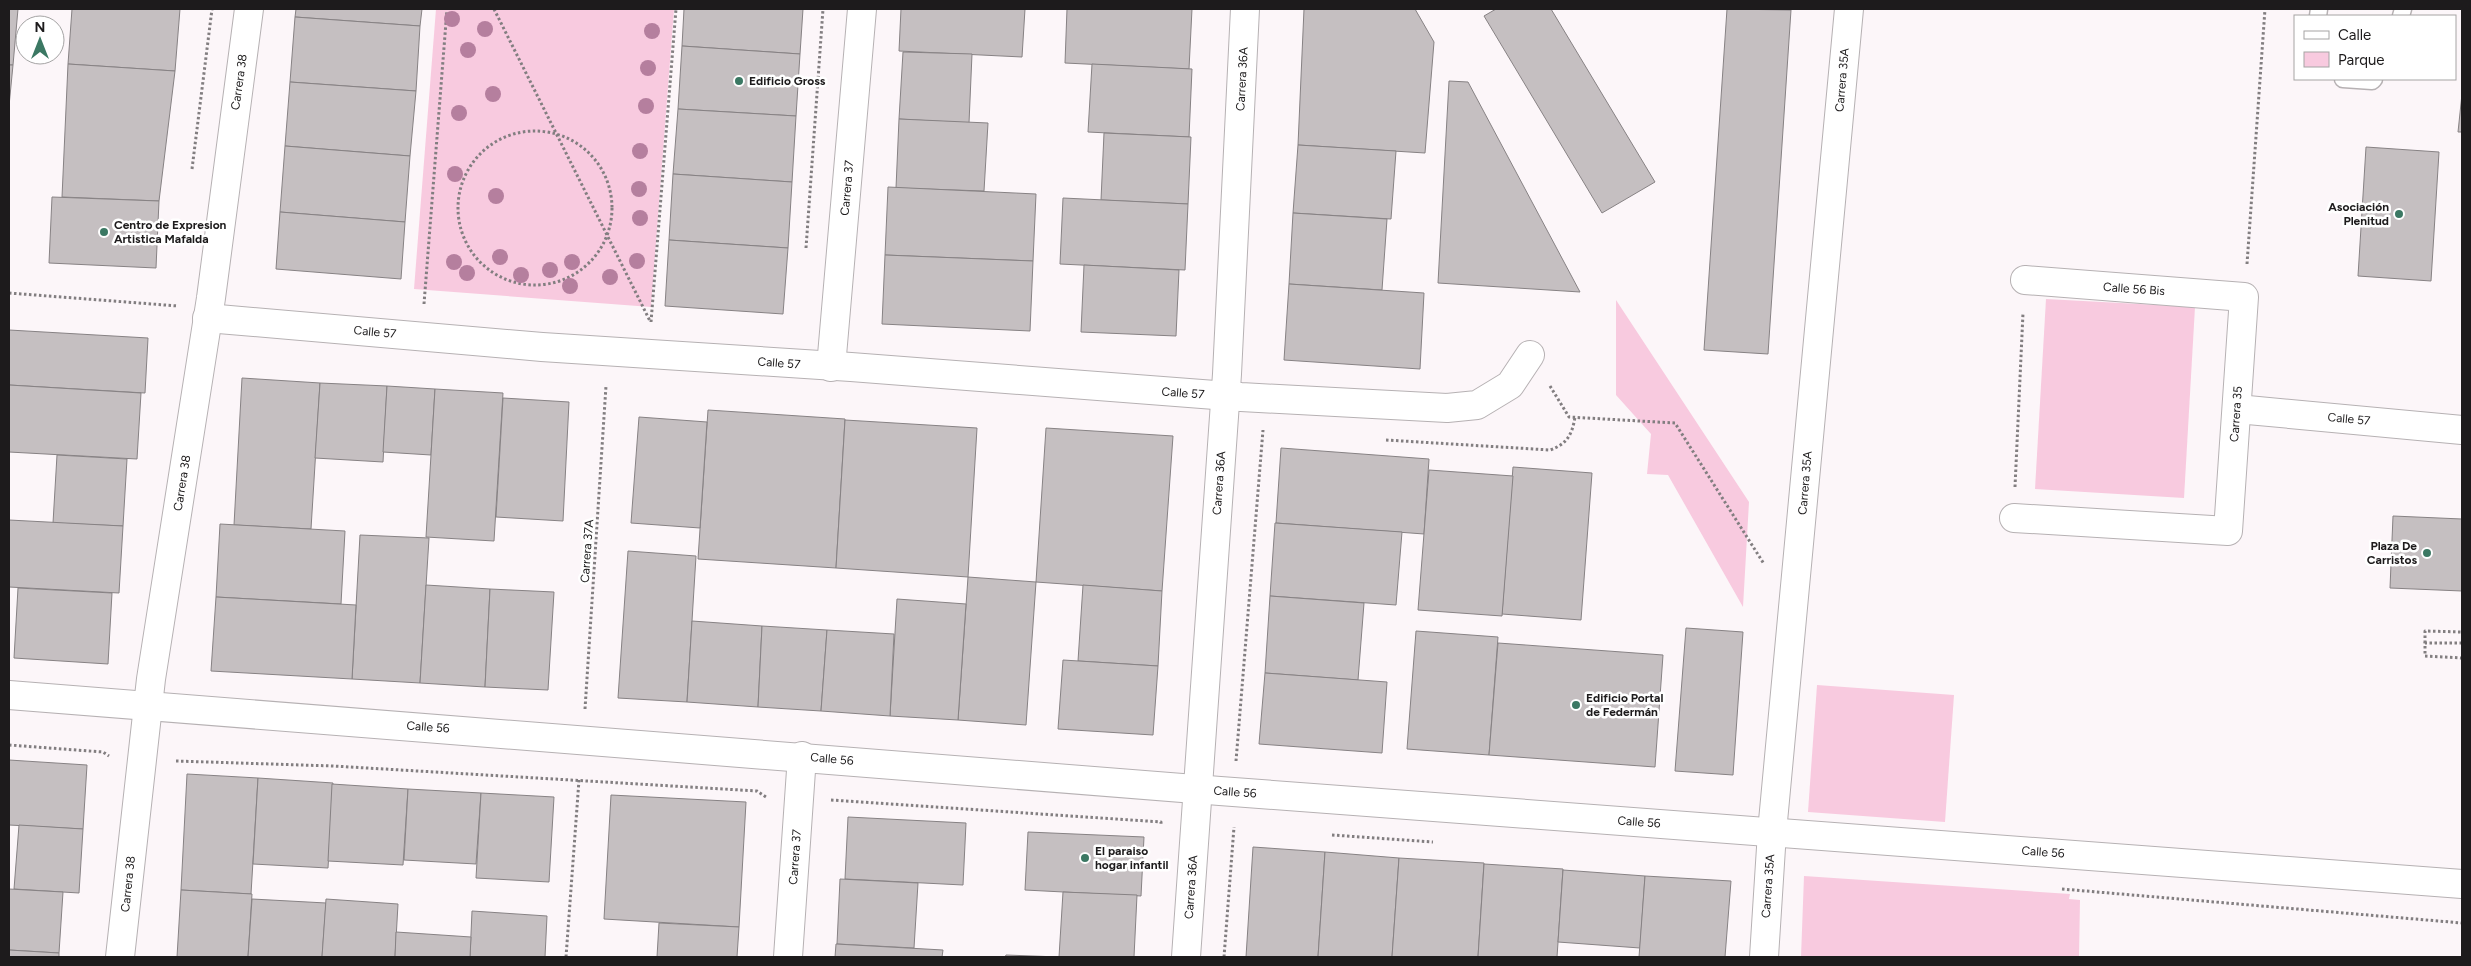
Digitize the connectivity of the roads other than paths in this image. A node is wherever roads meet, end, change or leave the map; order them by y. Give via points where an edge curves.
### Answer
1 (249, 9) edge
2 (862, 9) edge
3 (1245, 9) edge
4 (1849, 9) edge
5 (2358, 80) edge
6 (2373, 80) edge
7 (2024, 280) road end
8 (2244, 297) joint
9 (207, 318) junction
10 (1530, 355) road end
11 (831, 367) junction
12 (1226, 396) junction
13 (2237, 409) junction
14 (2462, 430) edge
15 (2014, 518) road end
16 (9, 695) edge
17 (148, 706) junction
18 (802, 756) junction
19 (1198, 789) junction
20 (1772, 832) junction
21 (2462, 884) edge
22 (120, 957) edge
23 (788, 957) edge
24 (1186, 957) edge
25 (1764, 957) edge

1 - 9 street, Carrera 38
2 - 11 street, Carrera 37
3 - 12 street, Carrera 36A
4 - 20 street, Carrera 35A
5 - 6 lane
7 - 8 street, Calle 56 Bis
8 - 13 street, Carrera 35
9 - 11 street, Calle 57 via 542,347
9 - 17 street, Carrera 38
10 - 12 street, Calle 57 via 1510,385 1477,406 1447,408
11 - 12 street, Calle 57
12 - 19 street, Carrera 36A
13 - 14 street, Calle 57
13 - 15 street, Carrera 35 via 2228,531
16 - 17 street, Calle 56
17 - 18 street, Calle 56
17 - 22 street, Carrera 38
18 - 19 street, Calle 56
18 - 23 street, Carrera 37
19 - 20 street, Calle 56
19 - 24 street, Carrera 36A
20 - 21 street, Calle 56
20 - 25 street, Carrera 35A

